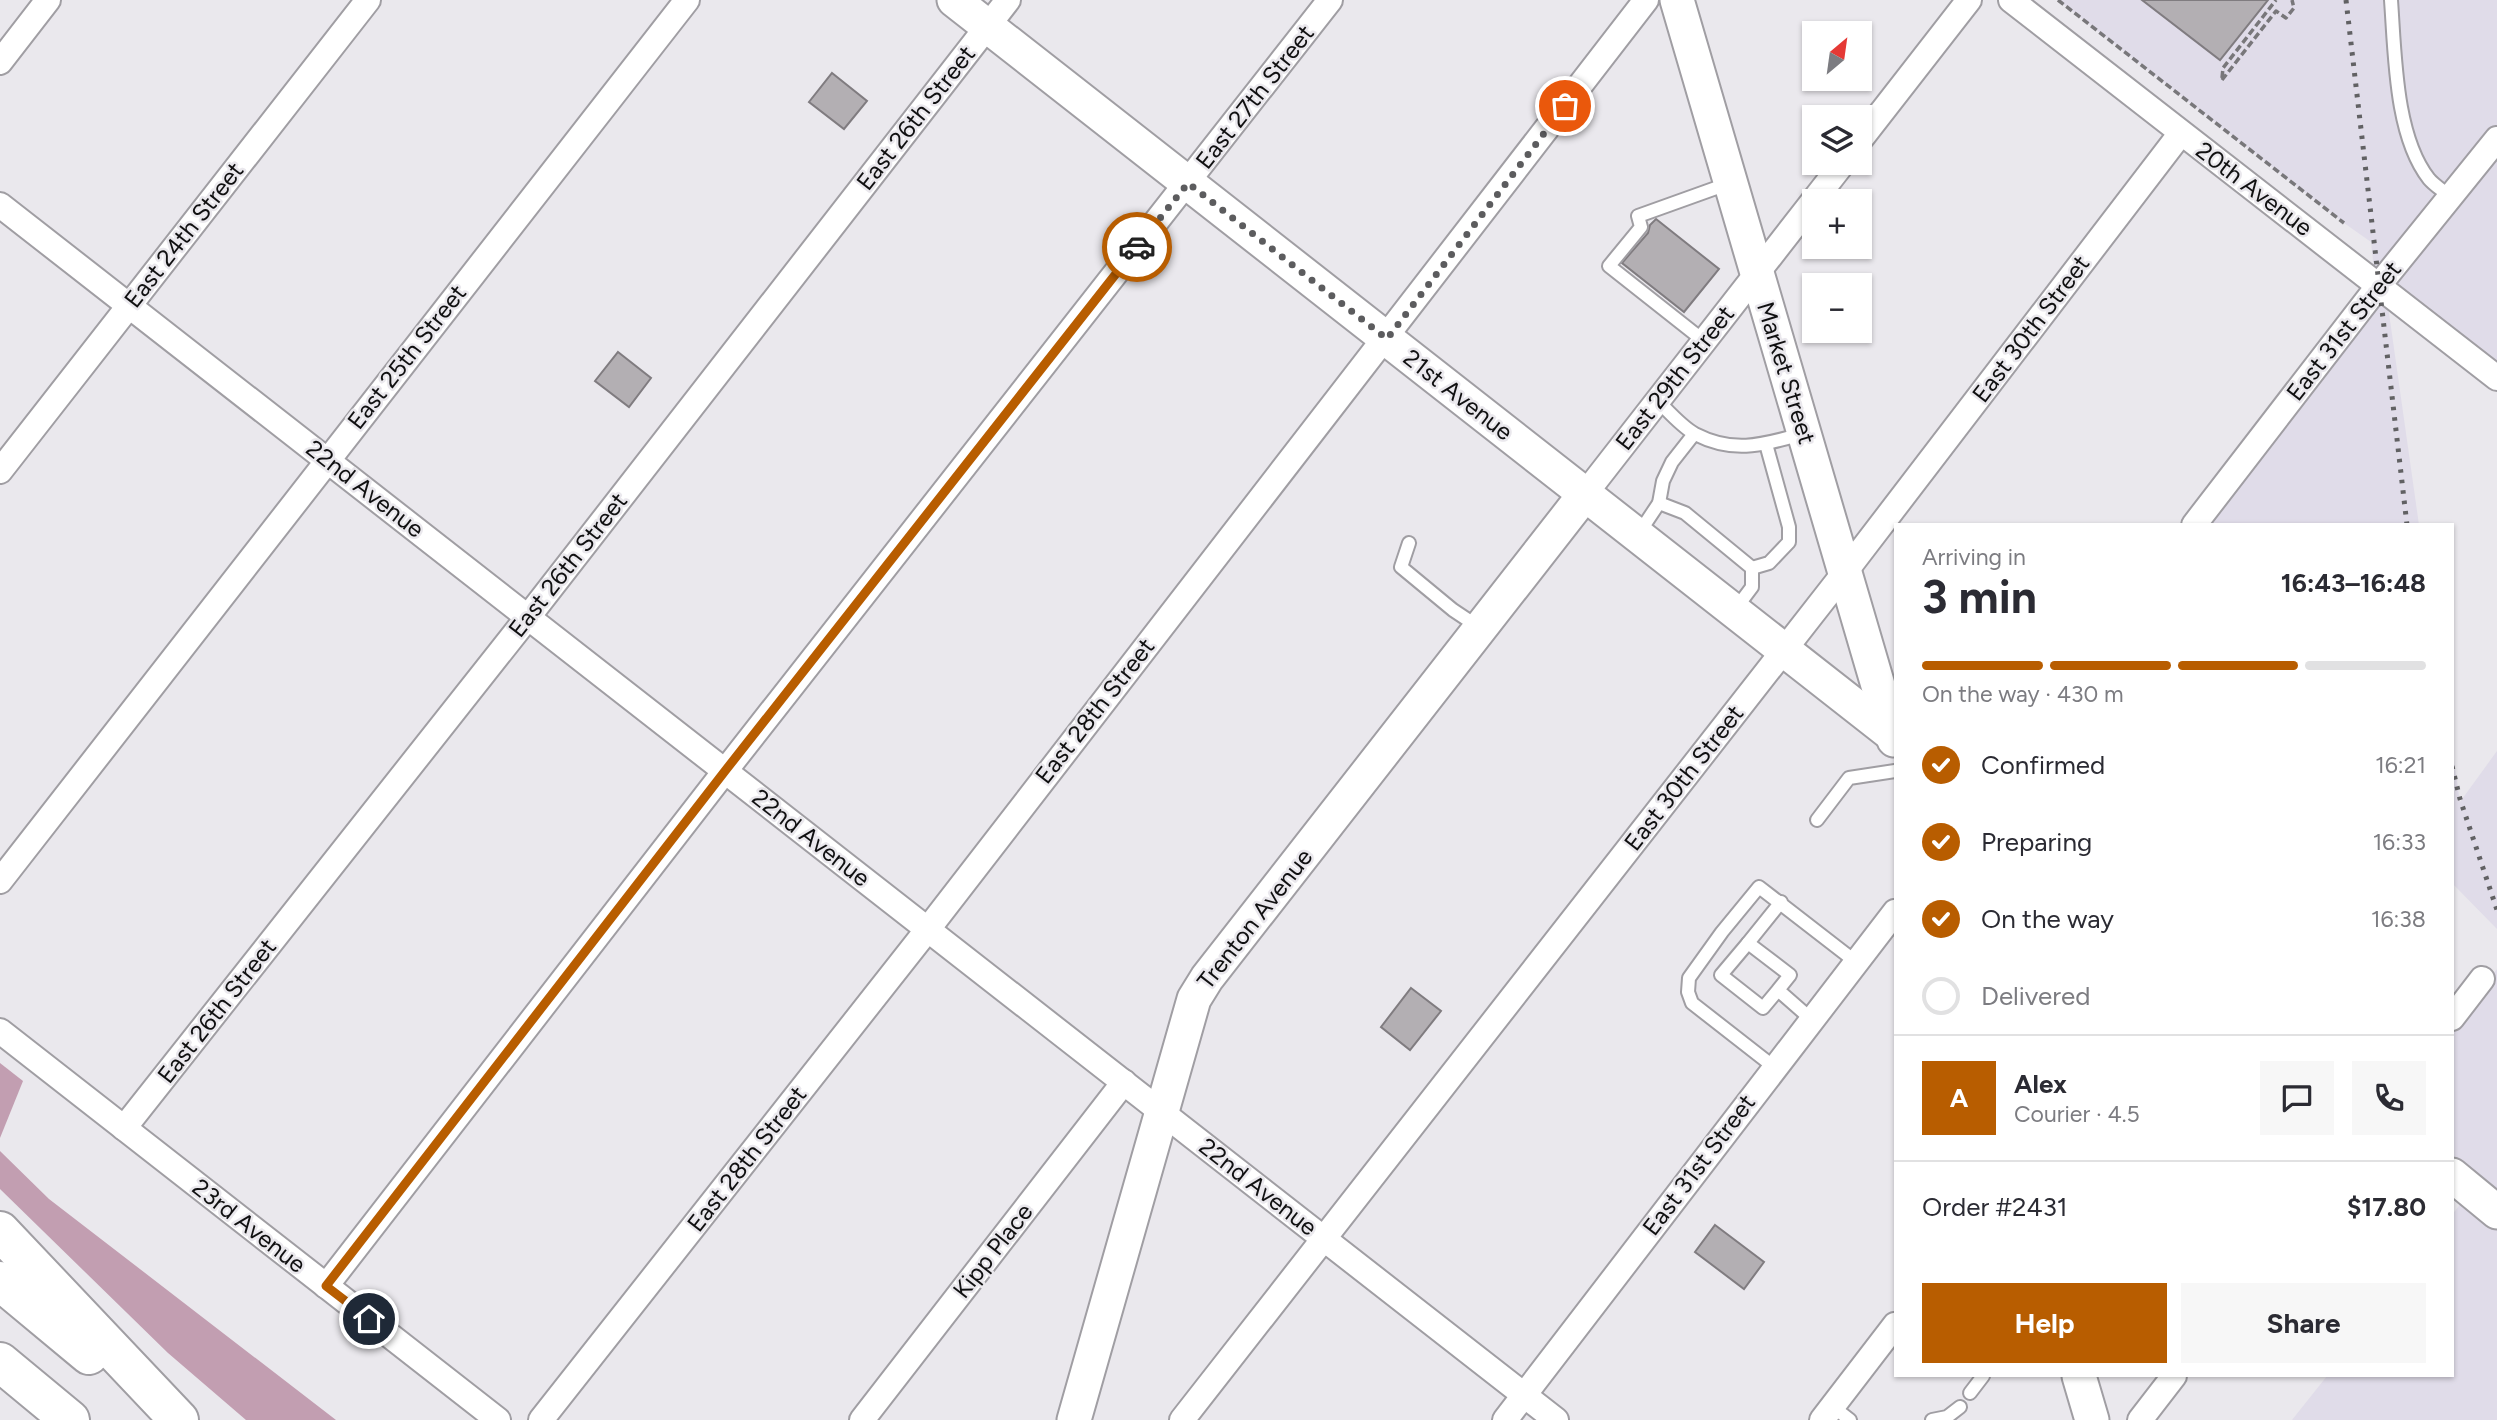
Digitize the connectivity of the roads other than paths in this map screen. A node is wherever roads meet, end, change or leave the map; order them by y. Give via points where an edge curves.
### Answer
1 (48, 0) edge
2 (368, 0) edge
3 (687, 0) edge
4 (954, 0) edge
5 (1008, 0) edge
6 (1330, 0) edge
7 (1646, 0) edge
8 (1677, 0) edge
9 (1969, 0) edge
10 (2011, 0) edge
11 (2391, 0) edge
12 (988, 26) junction
13 (0, 62) edge
14 (1872, 125) edge
15 (2181, 133) junction
16 (2497, 139) edge
17 (1834, 175) edge
18 (1188, 183) junction
19 (1730, 183) junction
20 (2450, 197) junction
21 (0, 205) edge
22 (1756, 275) junction
23 (2379, 285) junction
24 (129, 306) junction
25 (1387, 339) junction
26 (1704, 341) junction
27 (2497, 378) edge
28 (1658, 401) junction
29 (1804, 433) junction
30 (1694, 434) junction
31 (1766, 444) junction
32 (327, 460) junction
33 (0, 471) edge
34 (1585, 494) junction
35 (1658, 503) junction
36 (2196, 523) edge
37 (1637, 535) junction
38 (1409, 543) dead end
39 (1752, 568) junction
40 (1845, 572) junction
41 (1734, 611) junction
42 (528, 617) junction
43 (1481, 628) junction
44 (1784, 650) junction
45 (1894, 739) edge
46 (725, 771) junction
47 (1894, 771) edge
48 (1817, 820) dead end
49 (0, 881) edge
50 (1781, 902) junction
51 (1894, 913) edge
52 (928, 929) junction
53 (1748, 943) junction
54 (1856, 962) junction
55 (2482, 979) dead end
56 (1778, 990) junction
57 (2454, 1015) edge
58 (1811, 1019) junction
59 (0, 1031) edge
60 (1774, 1067) junction
61 (1124, 1082) junction
62 (1161, 1111) junction
63 (124, 1128) junction
64 (2454, 1177) edge
65 (2497, 1212) edge
66 (0, 1231) edge
67 (1325, 1239) junction
68 (0, 1281) edge
69 (326, 1286) junction
70 (1894, 1326) edge
71 (0, 1362) edge
72 (1982, 1377) edge
73 (2079, 1377) edge
74 (2174, 1377) edge
75 (0, 1391) edge
76 (1970, 1393) dead end
77 (1524, 1395) junction
78 (1961, 1407) dead end
79 (1835, 1415) edge
80 (57, 1420) edge
81 (70, 1420) edge
82 (165, 1420) edge
83 (179, 1420) edge
84 (498, 1420) edge
85 (541, 1420) edge
86 (862, 1420) edge
87 (1074, 1420) edge
88 (1182, 1420) edge
89 (1505, 1420) edge
90 (1556, 1420) edge
91 (1932, 1420) edge
92 (2092, 1420) edge
93 (2140, 1420) edge

1 - 13 street
2 - 24 street, East 24th Street
3 - 32 street, East 25th Street
4 - 12 street, 21st Avenue
5 - 12 street, East 26th Street
6 - 18 street, East 27th Street
7 - 25 street, East 28th Street
8 - 19 street, Market Street
9 - 14 street
10 - 15 street, 20th Avenue
11 - 20 lane via 2407,137 2429,179
12 - 18 street, 21st Avenue
12 - 42 street, East 26th Street
15 - 23 street, 20th Avenue
15 - 40 street, East 30th Street
16 - 20 street, East 31st Street
17 - 22 street, East 29th Street
18 - 25 street, 21st Avenue
18 - 46 street, East 27th Street
19 - 22 street, Market Street
19 - 26 lane via 1637,216 1641,227 1609,266
20 - 23 street, East 31st Street
21 - 24 street, 22nd Avenue
22 - 26 street, East 29th Street
22 - 29 street, Market Street
23 - 27 street, 20th Avenue
23 - 36 street, East 31st Street
24 - 32 street, 22nd Avenue
24 - 33 street, East 24th Street
25 - 34 street, 21st Avenue
25 - 52 street, East 28th Street
26 - 28 street, East 29th Street
28 - 30 lane
28 - 34 street, East 29th Street
29 - 31 lane
29 - 40 street, Market Street
30 - 31 lane via 1738,448
30 - 35 lane via 1672,461
31 - 39 lane via 1789,542 1769,563
32 - 42 street, 22nd Avenue
32 - 49 street, East 25th Street
34 - 37 street, 21st Avenue
34 - 43 street, Trenton Avenue
35 - 37 lane
35 - 39 lane via 1685,513
37 - 41 street, 21st Avenue
38 - 43 lane via 1401,567
39 - 41 lane via 1752,587
40 - 44 street, East 30th Street
40 - 45 street, Market Street
41 - 44 street, 21st Avenue
42 - 46 street, 22nd Avenue
42 - 63 street, East 26th Street
43 - 62 street, Trenton Avenue via 1207,978 1194,999
44 - 45 street, 21st Avenue
44 - 67 street, East 30th Street
46 - 52 street, 22nd Avenue
46 - 69 street, East 27th Street
47 - 48 lane via 1849,778
50 - 53 lane
50 - 54 lane
50 - 60 lane via 1759,887 1689,978 1688,992 1692,1003
51 - 54 street, East 31st Street
52 - 61 street, 22nd Avenue
52 - 85 street, East 28th Street
53 - 56 lane via 1790,975
53 - 56 lane via 1721,975 1763,1008
54 - 58 street, East 31st Street
55 - 57 street
56 - 58 lane
58 - 60 street, East 31st Street
59 - 63 street, 23rd Avenue
60 - 77 street, East 31st Street
61 - 62 street, 22nd Avenue
61 - 86 street, Kipp Place
62 - 67 street, 22nd Avenue
62 - 87 street, Trenton Avenue
63 - 69 street, 23rd Avenue
64 - 65 street
66 - 83 highway
67 - 77 street, 22nd Avenue
67 - 88 street, East 30th Street
68 - 82 highway
69 - 84 street, 23rd Avenue
70 - 79 street
71 - 81 highway
72 - 76 lane
73 - 92 street
74 - 93 street
75 - 80 highway
77 - 89 street, East 31st Street
77 - 90 street, 22nd Avenue
78 - 91 lane

